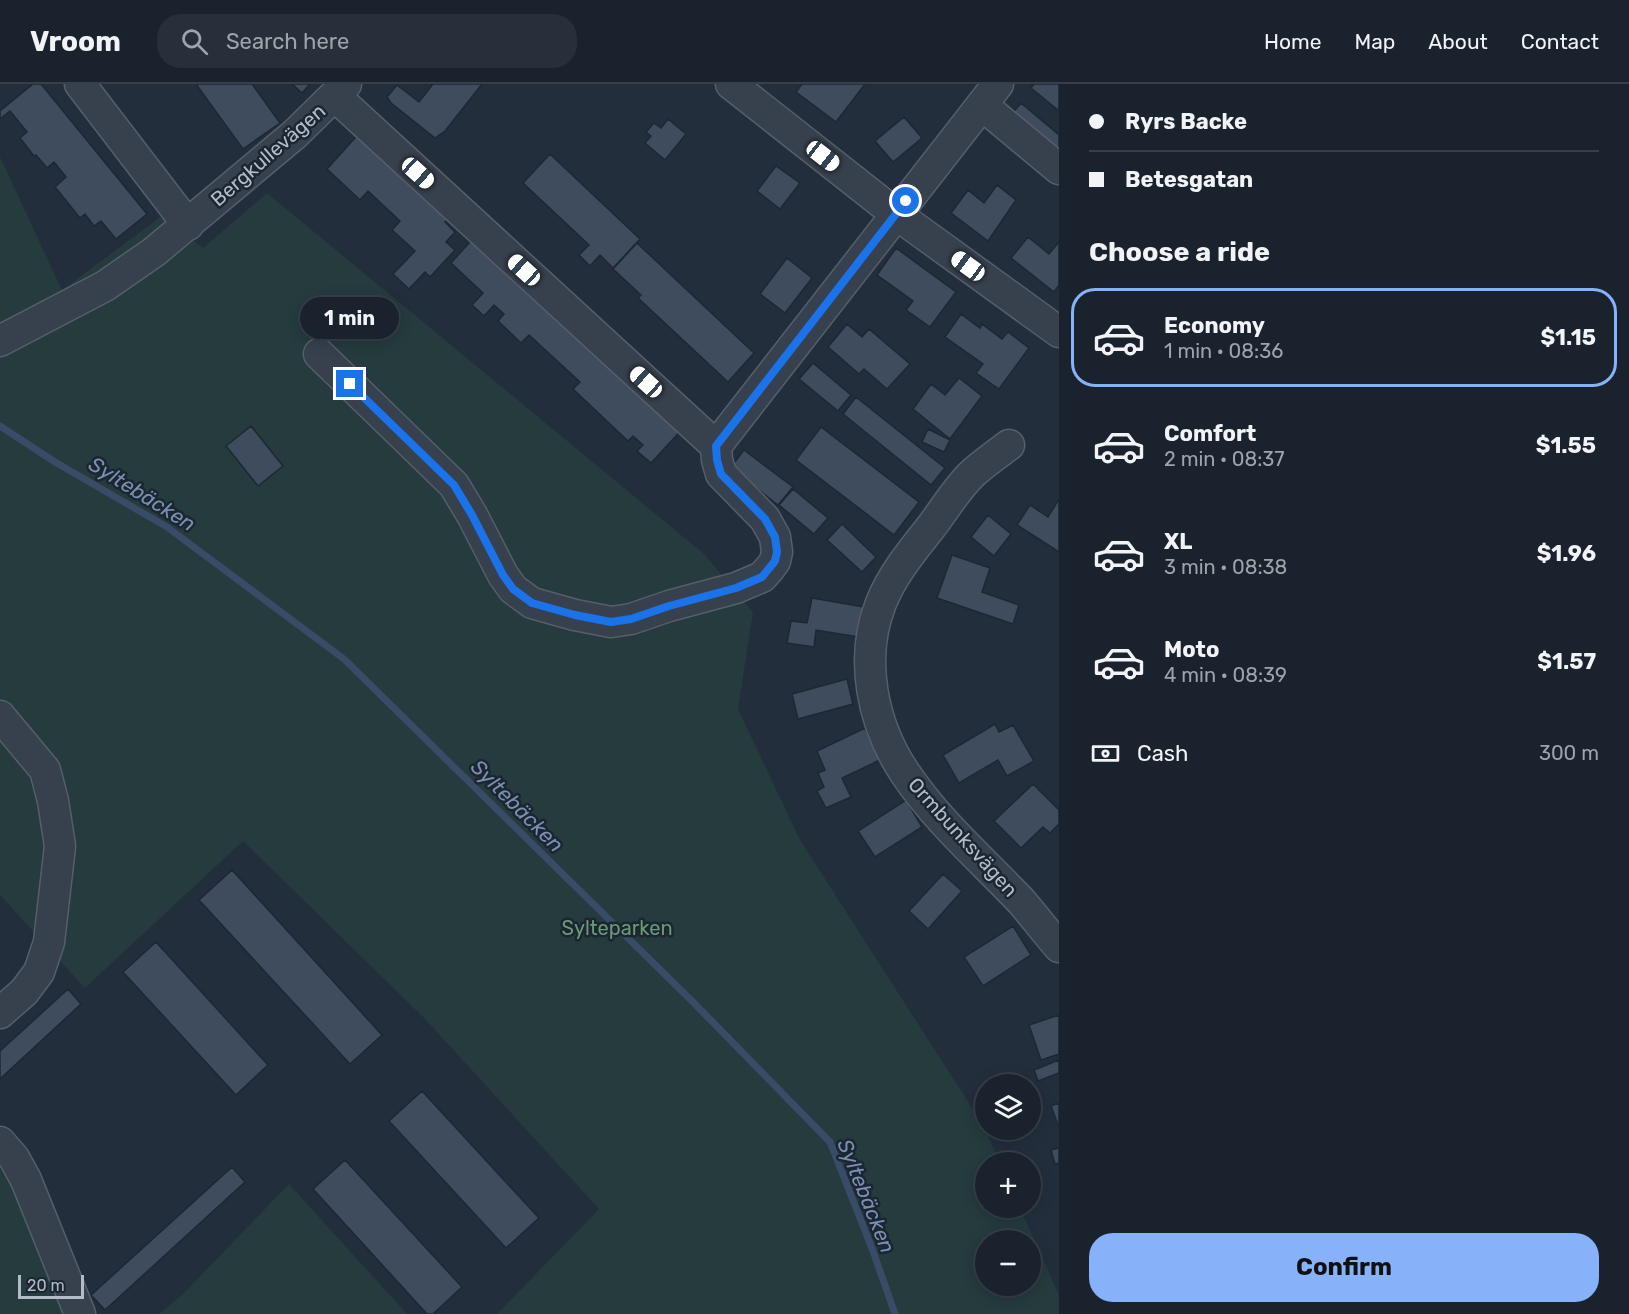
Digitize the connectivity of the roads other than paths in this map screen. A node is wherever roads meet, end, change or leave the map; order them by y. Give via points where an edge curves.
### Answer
1 (80, 84) edge
2 (731, 84) edge
3 (340, 90) edge
4 (990, 94) edge
5 (1059, 169) edge
6 (896, 214) junction
7 (188, 225) junction
8 (1059, 332) edge
9 (0, 341) edge
10 (319, 354) dead end
11 (1009, 445) dead end
12 (716, 446) junction
13 (0, 716) edge
14 (1059, 947) edge
15 (0, 1013) edge
16 (0, 1142) edge
17 (81, 1314) edge

1 - 7 street
2 - 6 street
3 - 7 street, Bergkullevägen via 295,134
3 - 12 street
4 - 5 street
4 - 6 street
6 - 8 street
6 - 12 street
7 - 9 street, Bergkullevägen via 105,286
10 - 12 street via 454,485 513,589 532,603 575,615 611,622 631,619 736,588 762,577 770,568 777,552 775,537 765,519 721,474
11 - 14 street, Ormbunksvägen via 972,474 888,587 874,626 871,680 874,706 904,772 940,819 1023,903
13 - 15 street via 45,770 60,846 49,942 39,972
16 - 17 street via 26,1180

